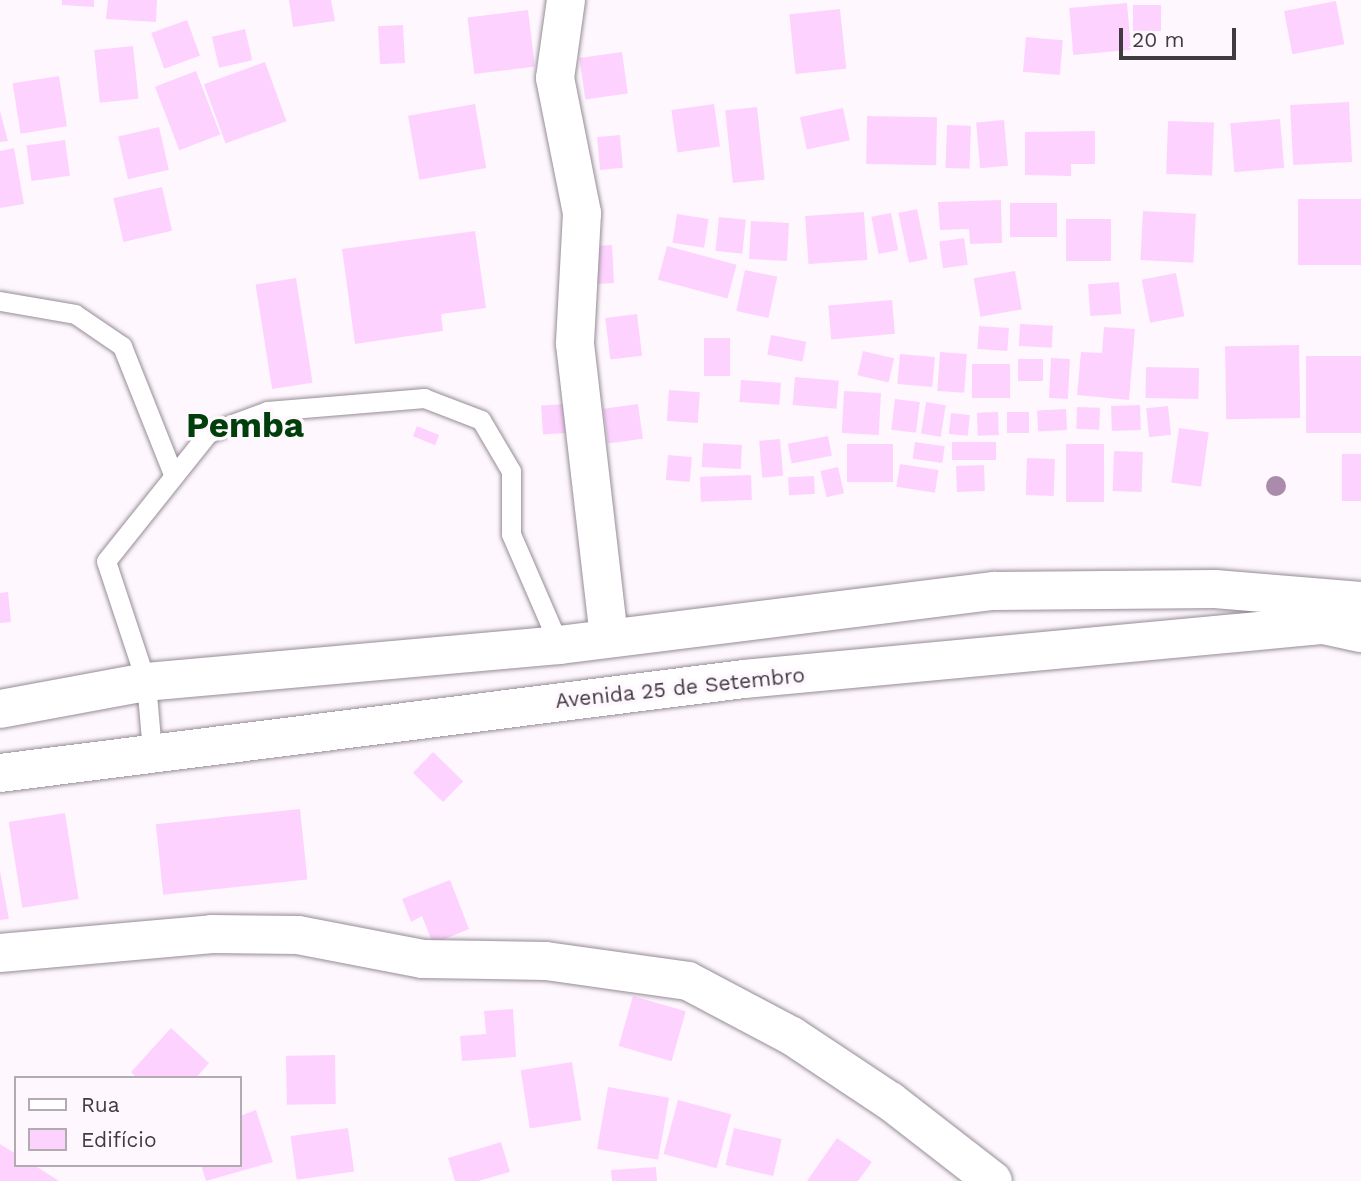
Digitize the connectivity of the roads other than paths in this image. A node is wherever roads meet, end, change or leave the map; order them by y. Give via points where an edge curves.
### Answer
1 (566, 0) edge
2 (0, 301) edge
3 (173, 474) junction
4 (1361, 601) edge
5 (1361, 634) edge
6 (610, 637) junction
7 (558, 645) junction
8 (146, 682) junction
9 (0, 709) edge
10 (152, 751) junction
11 (0, 773) edge
12 (0, 953) edge
13 (993, 1181) edge

1 - 6 main road via 555,78 582,213 575,344
2 - 3 lane via 75,314 122,346
3 - 7 lane via 208,433 267,411 424,398 481,420 511,471 511,534
3 - 8 lane via 106,561
4 - 6 main road via 1215,589 994,591
5 - 10 main road, Avenida 25 de Setembro via 1323,625 744,679
6 - 7 main road
7 - 8 main road
8 - 9 main road
8 - 10 lane
10 - 11 main road, Avenida 25 de Setembro
12 - 13 main road via 212,934 298,935 424,959 546,961 688,981 792,1035 890,1101

